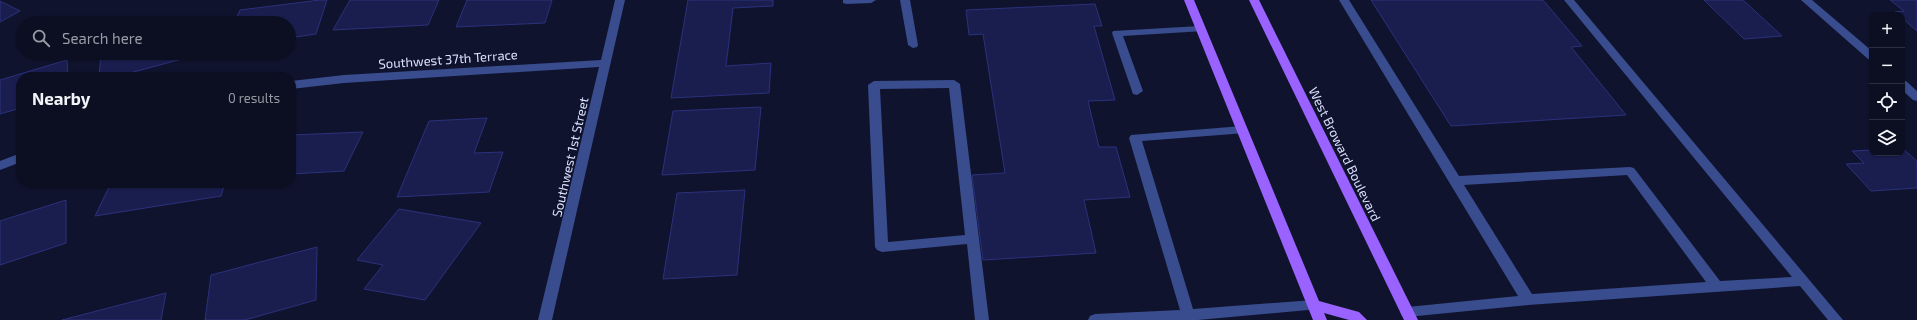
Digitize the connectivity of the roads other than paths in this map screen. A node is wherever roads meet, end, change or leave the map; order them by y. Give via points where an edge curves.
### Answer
1 (620, 0) edge
2 (872, 0) edge
3 (905, 0) edge
4 (1189, 0) edge
5 (1254, 0) edge
6 (1344, 0) edge
7 (1569, 0) edge
8 (1806, 0) edge
9 (847, 1) dead end
10 (1200, 29) junction
11 (913, 45) dead end
12 (1869, 54) edge
13 (606, 63) junction
14 (296, 84) edge
15 (1905, 87) edge
16 (1137, 91) dead end
17 (1917, 97) edge
18 (1242, 130) junction
19 (16, 159) edge
20 (0, 166) edge
21 (1455, 181) junction
22 (972, 239) junction
23 (1804, 281) junction
24 (1717, 287) junction
25 (1528, 300) junction
26 (1314, 305) junction
27 (1188, 314) junction
28 (1409, 316) edge
29 (1208, 317) edge
30 (545, 320) edge
31 (982, 320) edge
32 (1095, 320) edge
33 (1320, 320) edge
34 (1360, 320) edge
35 (1836, 320) edge

1 - 13 street, Southwest 1st Street
2 - 9 street
3 - 11 street
4 - 10 main road
5 - 28 main road, West Broward Boulevard
6 - 21 street
7 - 23 street
8 - 12 street
10 - 16 street via 1117,33
10 - 18 main road
13 - 14 street, Southwest 37th Terrace via 344,79
13 - 30 street, Southwest 1st Street
15 - 17 street
18 - 26 main road
18 - 27 street via 1135,138
19 - 20 street
21 - 24 street via 1630,171
21 - 25 street
22 - 22 street via 954,84 874,85 882,247
22 - 31 street
23 - 24 street
23 - 35 street
24 - 25 street
25 - 28 street
26 - 29 street
26 - 33 main road
26 - 34 main road
27 - 29 street
27 - 32 street

